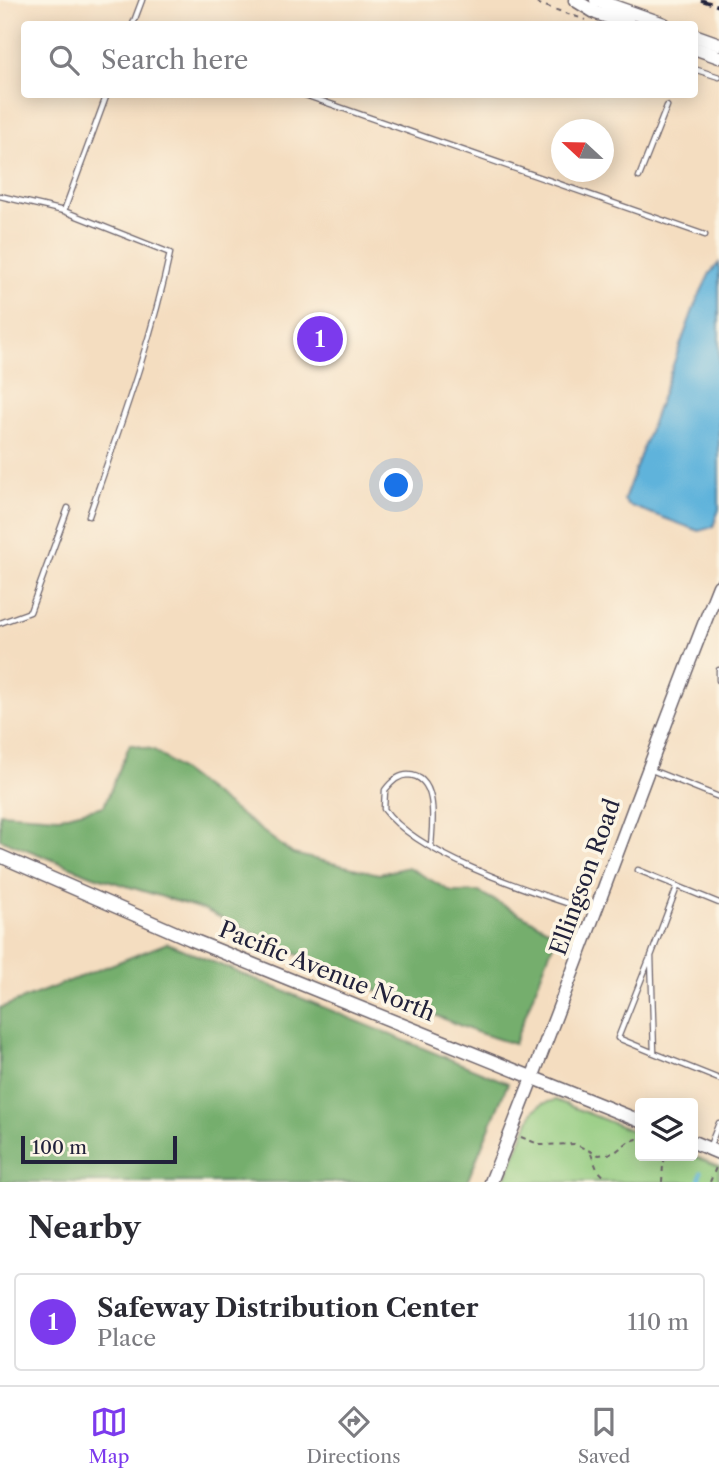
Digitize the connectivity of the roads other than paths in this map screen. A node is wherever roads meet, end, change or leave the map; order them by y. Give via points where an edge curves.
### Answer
1 (142, 0) edge
2 (575, 0) edge
3 (596, 0) edge
4 (134, 21) edge
5 (620, 21) edge
6 (656, 21) edge
7 (698, 37) edge
8 (719, 44) edge
9 (698, 49) edge
10 (719, 57) edge
11 (698, 70) edge
12 (719, 77) edge
13 (106, 98) edge
14 (313, 98) edge
15 (667, 106) dead end
16 (639, 177) dead end
17 (0, 196) edge
18 (64, 211) junction
19 (705, 235) dead end
20 (68, 508) dead end
21 (89, 516) dead end
22 (719, 586) edge
23 (0, 623) edge
24 (719, 670) edge
25 (719, 680) edge
26 (648, 769) junction
27 (719, 797) edge
28 (431, 847) junction
29 (0, 856) edge
30 (638, 870) dead end
31 (677, 887) junction
32 (719, 903) edge
33 (594, 913) junction
34 (651, 956) junction
35 (654, 1053) junction
36 (534, 1077) junction
37 (719, 1079) edge
38 (635, 1119) edge
39 (719, 1123) edge
40 (714, 1151) edge
41 (491, 1182) edge

1 - 4 lane
2 - 5 main road
3 - 6 main road
7 - 8 main road
9 - 10 main road
11 - 12 lane
13 - 18 lane
14 - 19 lane
15 - 16 lane
17 - 18 lane
18 - 21 lane via 170,253 141,366
20 - 23 lane via 30,612
22 - 26 main road, Ellingson Road
24 - 25 lane
26 - 27 lane
26 - 33 main road, Ellingson Road
28 - 28 lane via 410,835 384,809 386,790 399,777 409,775 427,786 434,812
28 - 33 lane
29 - 36 main road, Pacific Avenue North via 190,939
30 - 31 lane
31 - 32 lane
31 - 34 lane
33 - 36 main road, Ellingson Road
34 - 35 lane
34 - 35 lane via 618,1038
35 - 37 lane
36 - 38 main road, Pacific Avenue North
36 - 41 main road, Ellingson Road
39 - 40 lane

